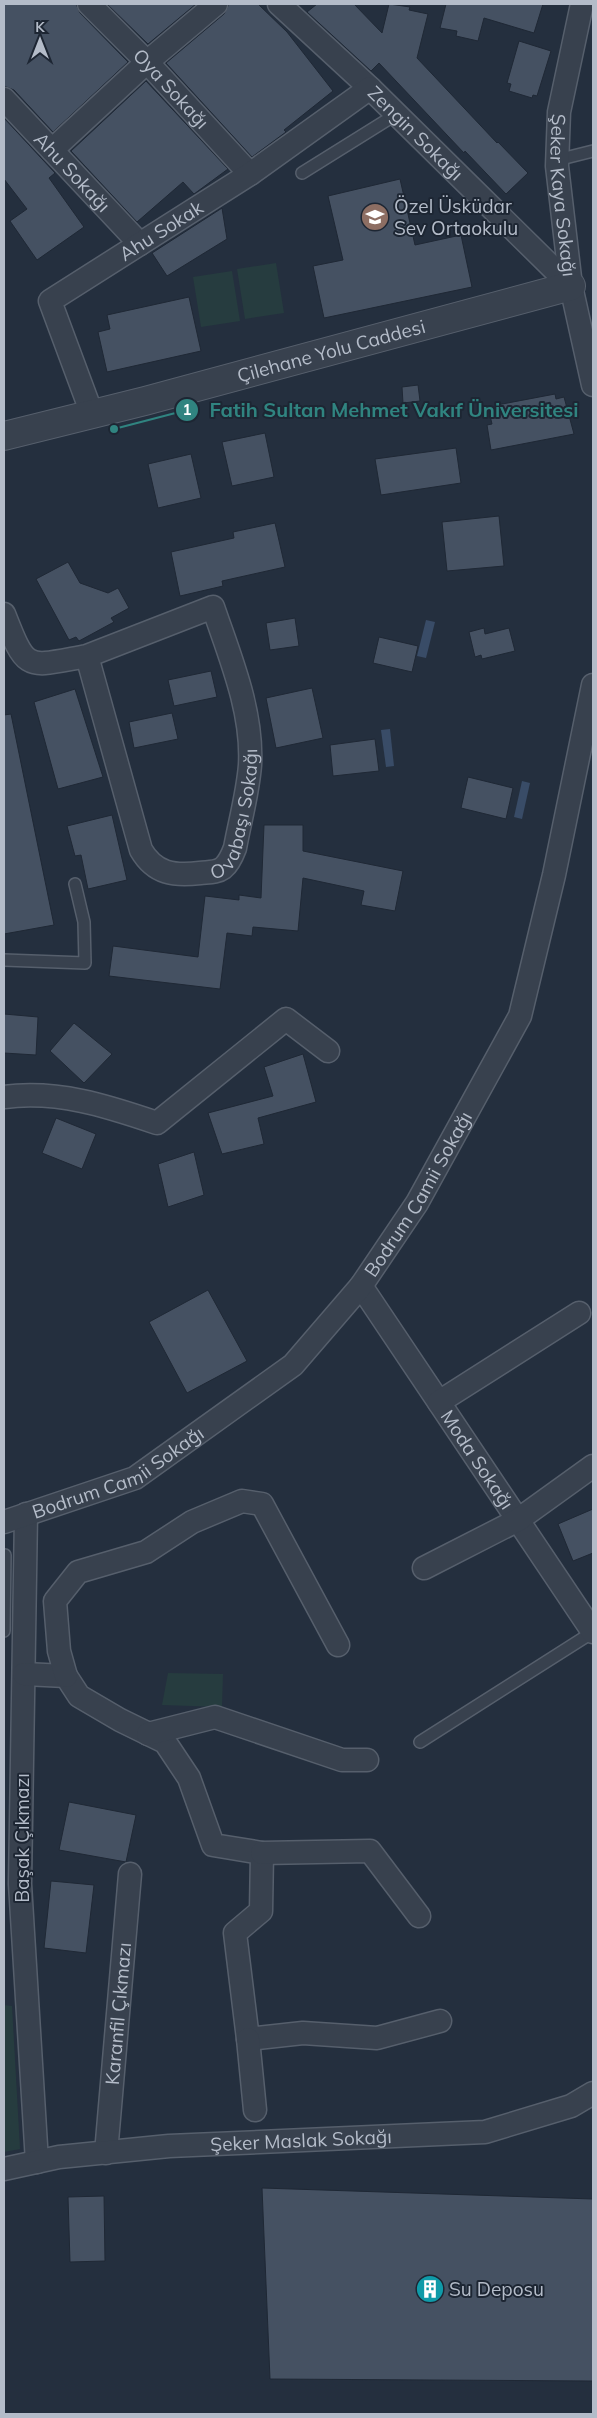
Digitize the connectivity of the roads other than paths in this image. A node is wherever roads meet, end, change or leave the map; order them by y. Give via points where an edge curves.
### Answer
1 (89, 4) edge
2 (216, 4) edge
3 (279, 4) edge
4 (582, 4) edge
5 (147, 62) junction
6 (370, 88) junction
7 (4, 99) edge
8 (395, 115) junction
9 (52, 150) junction
10 (593, 151) edge
11 (557, 160) junction
12 (302, 173) dead end
13 (250, 174) junction
14 (140, 244) junction
15 (571, 286) junction
16 (593, 385) edge
17 (92, 414) junction
18 (4, 436) edge
19 (4, 614) edge
20 (87, 656) junction
21 (593, 685) edge
22 (75, 884) dead end
23 (4, 960) edge
24 (328, 1051) dead end
25 (4, 1097) edge
26 (361, 1286) junction
27 (579, 1313) dead end
28 (439, 1402) junction
29 (593, 1466) edge
30 (26, 1514) junction
31 (518, 1520) junction
32 (4, 1522) edge
33 (5, 1555) edge
34 (424, 1568) dead end
35 (4, 1631) edge
36 (593, 1632) edge
37 (338, 1645) dead end
38 (24, 1674) junction
39 (66, 1676) junction
40 (148, 1734) junction
41 (420, 1742) dead end
42 (368, 1760) dead end
43 (262, 1853) junction
44 (130, 1874) dead end
45 (419, 1916) dead end
46 (440, 2021) dead end
47 (248, 2038) junction
48 (593, 2093) edge
49 (254, 2110) dead end
50 (106, 2153) junction
51 (37, 2162) junction
52 (4, 2169) edge

1 - 5 street, Oya Sokağı
2 - 5 street
3 - 6 street, Zengin Sokağı
4 - 11 street, Şeker Kaya Sokağı via 559,112
5 - 9 street
5 - 13 street, Oya Sokağı
6 - 8 street, Zengin Sokağı
6 - 13 street, Ahu Sokak
7 - 9 street, Ahu Sokağı
8 - 12 lane
8 - 15 street, Zengin Sokağı
9 - 14 street, Ahu Sokağı
10 - 11 lane
11 - 15 street, Şeker Kaya Sokağı
13 - 14 street, Ahu Sokak
14 - 17 street, Ahu Sokak via 50,301
15 - 16 street, Şeker Kaya Sokağı
15 - 17 street, Çilehane Yolu Caddesi
17 - 18 street, Çilehane Yolu Caddesi
19 - 20 street, Ovabaşı Sokağı via 18,648 32,662 42,664
20 - 20 street, Ovabaşı Sokağı via 213,607 242,698 250,764 235,848 230,859 215,872 166,873 146,859
21 - 26 street, Bodrum Camii Sokağı via 554,875 520,1016 417,1203
22 - 23 lane via 84,922 84,963
24 - 25 street via 286,1019 157,1123 103,1105 32,1093
26 - 28 street, Moda Sokağı
26 - 30 street, Bodrum Camii Sokağı via 293,1365 135,1478
27 - 28 street
28 - 31 street, Moda Sokağı
29 - 31 street
30 - 32 street, Bodrum Camii Sokağı
30 - 38 street, Başak Çıkmazı
31 - 34 street
31 - 36 street, Moda Sokağı
33 - 35 lane
36 - 41 lane
37 - 39 street via 262,1504 242,1502 192,1522 146,1552 78,1572 55,1601 59,1651
38 - 39 street
38 - 51 street, Başak Çıkmazı via 20,1884
39 - 40 street via 79,1696
40 - 42 street via 215,1717 342,1760
40 - 43 street via 164,1742 189,1778 213,1845
43 - 45 street via 370,1851
43 - 47 street via 261,1911 235,1933
44 - 50 street, Karanfil Çıkmazı
46 - 47 street via 377,2038 303,2033
47 - 49 street
48 - 50 street, Şeker Maslak Sokağı via 571,2106 485,2132 259,2141
50 - 51 street, Şeker Maslak Sokağı
51 - 52 street, Şeker Maslak Sokağı

